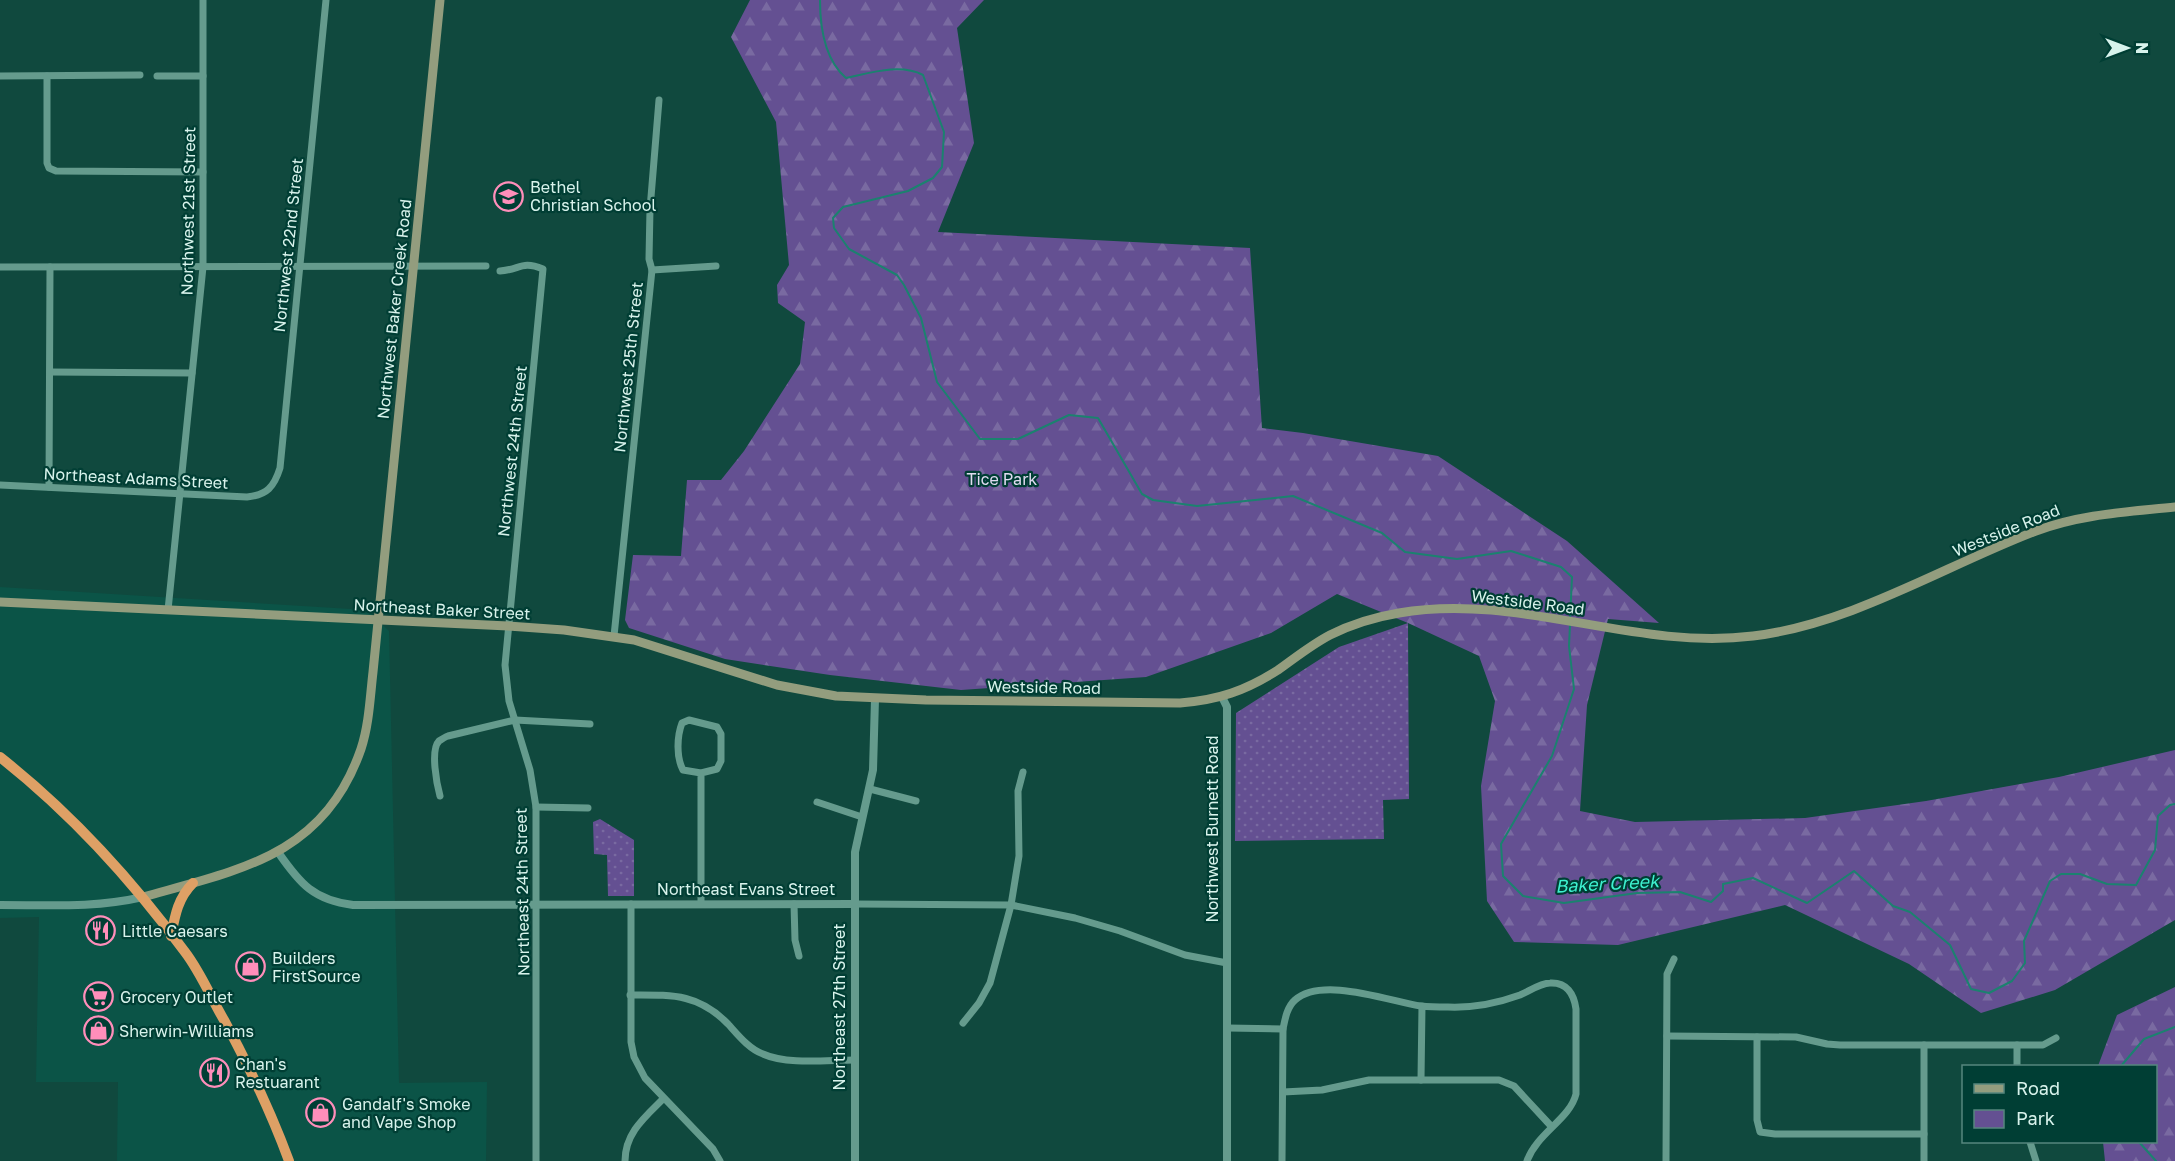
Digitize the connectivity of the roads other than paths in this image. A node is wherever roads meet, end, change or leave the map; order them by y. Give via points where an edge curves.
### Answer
1 (203, 0) edge
2 (326, 0) edge
3 (440, 0) edge
4 (140, 75) dead end
5 (0, 76) edge
6 (47, 76) junction
7 (157, 76) dead end
8 (203, 76) junction
9 (659, 100) dead end
10 (203, 172) junction
11 (486, 266) dead end
12 (716, 266) dead end
13 (0, 267) edge
14 (50, 267) junction
15 (203, 267) junction
16 (300, 267) junction
17 (414, 267) junction
18 (652, 270) junction
19 (500, 272) dead end
20 (50, 372) junction
21 (192, 373) junction
22 (0, 486) edge
23 (49, 487) junction
24 (269, 491) joint
25 (179, 493) junction
26 (2175, 507) edge
27 (0, 602) edge
28 (168, 610) junction
29 (378, 621) junction
30 (508, 626) junction
31 (615, 636) junction
32 (1222, 697) junction
33 (875, 699) junction
34 (515, 720) junction
35 (590, 724) dead end
36 (0, 758) edge
37 (1023, 772) dead end
38 (701, 773) junction
39 (870, 789) junction
40 (440, 796) dead end
41 (916, 801) dead end
42 (817, 802) dead end
43 (536, 807) junction
44 (588, 808) dead end
45 (862, 817) junction
46 (278, 852) junction
47 (193, 883) junction
48 (143, 897) junction
49 (537, 904) junction
50 (631, 904) junction
51 (701, 904) junction
52 (794, 904) junction
53 (854, 904) junction
54 (0, 905) edge
55 (1011, 905) junction
56 (171, 936) junction
57 (799, 956) dead end
58 (1674, 959) dead end
59 (1227, 963) junction
60 (630, 995) junction
61 (1422, 1006) junction
62 (963, 1023) dead end
63 (1228, 1028) junction
64 (1283, 1029) junction
65 (1667, 1036) junction
66 (1756, 1037) junction
67 (2056, 1038) dead end
68 (1924, 1045) junction
69 (2017, 1046) junction
70 (854, 1060) junction
71 (2017, 1065) edge
72 (1421, 1080) junction
73 (1283, 1092) junction
74 (663, 1099) junction
75 (1551, 1126) junction
76 (1924, 1134) junction
77 (2030, 1143) edge
78 (289, 1161) edge
79 (536, 1161) edge
80 (625, 1161) edge
81 (720, 1161) edge
82 (855, 1161) edge
83 (1227, 1161) edge
84 (1282, 1161) edge
85 (1527, 1161) edge
86 (1666, 1161) edge
87 (1924, 1161) edge
88 (2036, 1161) edge

1 - 8 street, Northwest 21st Street
2 - 16 street, Northwest 22nd Street
3 - 17 main road, Northwest Baker Creek Road
4 - 6 street
5 - 6 street
6 - 10 street via 49,168
7 - 8 street
8 - 10 street, Northwest 21st Street
9 - 18 street, Northwest 25th Street via 650,209
10 - 15 street, Northwest 21st Street
11 - 17 street
12 - 18 street
13 - 14 street
14 - 15 street
14 - 20 street
15 - 16 street
15 - 21 street, Northwest 21st Street
16 - 17 street
16 - 24 street, Northwest 22nd Street via 280,468
17 - 29 main road, Northwest Baker Creek Road
18 - 31 street, Northwest 25th Street
19 - 30 street, Northwest 24th Street via 523,264 543,269
20 - 21 street
20 - 23 street
21 - 25 street, Northwest 21st Street
22 - 23 street, Northeast Adams Street
23 - 25 street, Northeast Adams Street
24 - 25 street, Northeast Adams Street via 247,497
25 - 28 street, Northwest 21st Street
26 - 32 main road, Westside Road via 2058,523 1882,597 1776,633 1727,639 1663,636 1479,609 1436,608 1401,613 1361,622 1328,636 1263,678
27 - 28 main road, Northeast Baker Street
28 - 29 main road, Northeast Baker Street
29 - 30 main road, Northeast Baker Street
29 - 46 main road, Northwest Baker Creek Road via 366,728 353,769 328,810
30 - 31 main road, Northeast Baker Street
30 - 34 street, Northeast 24th Street via 506,683
31 - 33 main road, Northeast Baker Street via 792,689
32 - 33 main road, Westside Road via 1157,703
32 - 59 street, Northwest Burnett Road via 1227,707
33 - 39 street, Northeast 27th Street
34 - 35 street
34 - 40 street via 448,736 439,742 436,781
34 - 43 street, Northeast 24th Street
36 - 48 highway via 50,799
37 - 55 street via 1017,791 1019,856
38 - 38 street via 717,769 721,761 721,734 717,728 689,720 682,723 679,731 679,763 683,770
38 - 51 street
39 - 41 street
39 - 45 street, Northeast 27th Street
42 - 45 street
43 - 44 street
43 - 49 street, Northeast 24th Street
45 - 53 street, Northeast 27th Street via 855,852
46 - 47 main road, Northwest Baker Creek Road via 241,869
46 - 49 street, Northeast Evans Street via 304,886 337,903
47 - 48 main road, Northwest Baker Creek Road
47 - 56 highway via 177,907
48 - 54 street via 93,906
48 - 56 highway
49 - 50 street, Northeast Evans Street
49 - 79 street, Northeast 24th Street
50 - 51 street, Northeast Evans Street
50 - 60 street
51 - 52 street, Northeast Evans Street
52 - 53 street, Northeast Evans Street
52 - 57 street
53 - 55 street, Northeast Evans Street
53 - 70 street, Northeast 27th Street
55 - 59 street, Northeast Evans Street via 1075,918 1185,955
55 - 62 street via 990,983
56 - 78 highway via 186,954 241,1051
58 - 65 street via 1667,974
59 - 63 street, Northwest Burnett Road
60 - 70 street via 682,996 698,1001 711,1008 751,1047 774,1058
60 - 74 street via 634,1057
61 - 64 street via 1363,994 1316,990 1294,1000
61 - 72 street
61 - 75 street via 1496,1003 1549,983 1570,990 1576,1009 1576,1094 1572,1107
63 - 64 street
63 - 83 street, Northwest Burnett Road
64 - 73 street
65 - 66 street
65 - 86 street
66 - 68 street via 1796,1037 1833,1045
66 - 76 street via 1760,1132
67 - 69 street via 2043,1045
68 - 69 street
68 - 76 street
69 - 71 street
70 - 82 street, Northeast 27th Street
72 - 73 street via 1370,1080 1322,1090
72 - 75 street via 1506,1082
73 - 84 street
74 - 80 street via 634,1129
74 - 81 street
75 - 85 street via 1533,1146
76 - 87 street
77 - 88 street

